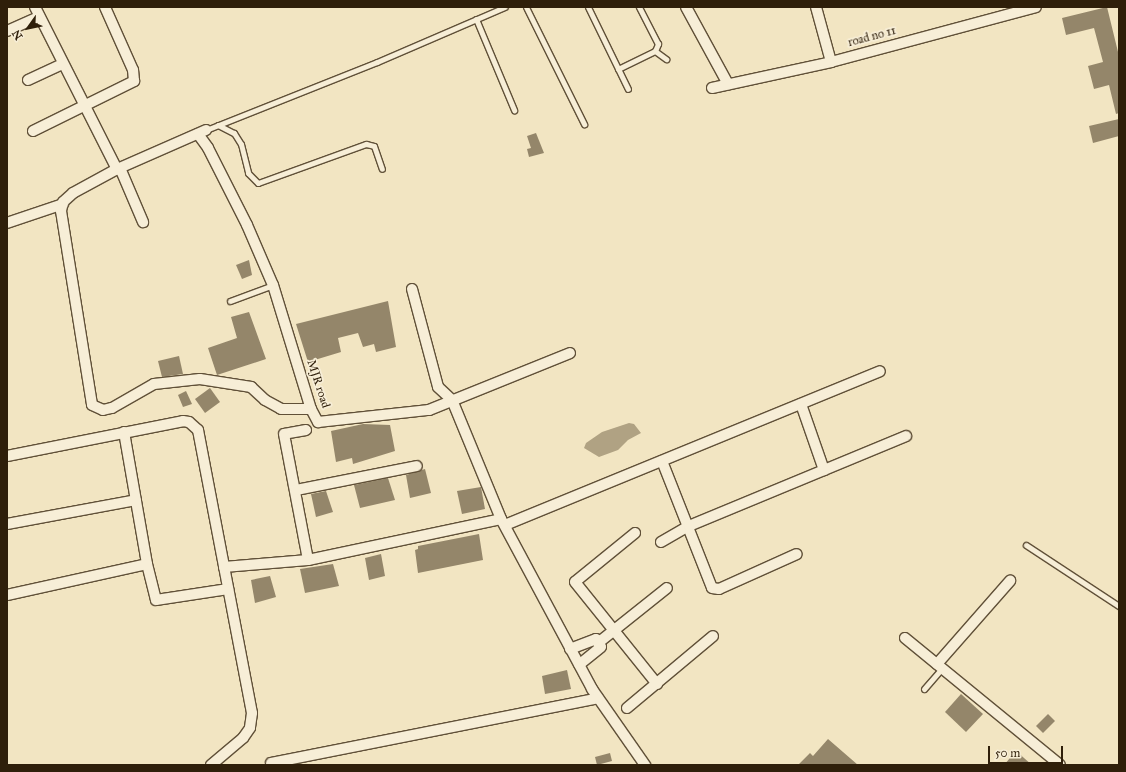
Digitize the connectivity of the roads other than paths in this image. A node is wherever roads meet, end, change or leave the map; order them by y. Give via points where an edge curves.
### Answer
1 (35, 7) edge
2 (105, 7) edge
3 (505, 7) edge
4 (526, 7) edge
5 (588, 7) edge
6 (639, 7) edge
7 (686, 7) edge
8 (816, 7) edge
9 (1036, 7) edge
10 (1002, 12) edge
11 (39, 17) junction
12 (476, 20) junction
13 (7, 31) edge
14 (655, 51) junction
15 (666, 59) dead end
16 (830, 62) junction
17 (63, 64) junction
18 (618, 69) junction
19 (28, 80) dead end
20 (728, 84) junction
21 (712, 88) dead end
22 (628, 89) dead end
23 (84, 106) junction
24 (514, 110) dead end
25 (584, 124) dead end
26 (217, 125) junction
27 (33, 131) dead end
28 (202, 132) junction
29 (118, 169) junction
30 (382, 169) dead end
31 (63, 204) junction
32 (7, 222) edge
33 (143, 222) dead end
34 (273, 286) junction
35 (412, 289) dead end
36 (230, 301) dead end
37 (570, 353) dead end
38 (880, 371) dead end
39 (452, 400) junction
40 (801, 404) junction
41 (311, 409) junction
42 (306, 430) dead end
43 (124, 432) junction
44 (906, 436) dead end
45 (7, 456) edge
46 (662, 461) junction
47 (417, 466) dead end
48 (824, 470) junction
49 (296, 490) junction
50 (136, 500) junction
51 (503, 522) junction
52 (7, 524) edge
53 (689, 526) junction
54 (635, 532) dead end
55 (661, 542) dead end
56 (1026, 545) dead end
57 (797, 554) dead end
58 (308, 560) junction
59 (147, 564) junction
60 (224, 567) junction
61 (1010, 581) dead end
62 (667, 588) dead end
63 (228, 590) junction
64 (7, 595) edge
65 (1119, 606) edge
66 (615, 631) junction
67 (713, 636) dead end
68 (905, 638) dead end
69 (598, 643) junction
70 (570, 649) junction
71 (579, 665) junction
72 (940, 666) junction
73 (656, 684) junction
74 (924, 688) dead end
75 (598, 698) junction
76 (628, 708) dead end
77 (271, 763) dead end
78 (211, 765) edge
79 (645, 765) edge
80 (1060, 765) edge

1 - 11 street
2 - 23 street via 135,77 129,84
3 - 12 lane
4 - 25 lane
5 - 18 lane
6 - 14 lane via 658,44
7 - 20 street
8 - 16 street
9 - 10 street, road no 11
10 - 16 street, road no 11
11 - 13 street
11 - 17 street
12 - 24 lane
12 - 26 lane
14 - 15 lane
14 - 18 lane
16 - 20 street, road no 11
17 - 19 street
17 - 23 street
18 - 22 lane
20 - 21 street, road no 11
23 - 27 street
23 - 29 street
26 - 28 lane
26 - 30 lane via 234,133 241,144 248,173 258,183 366,144 374,146
28 - 29 street
28 - 34 street, MJR road
29 - 31 street via 73,193
29 - 33 street
31 - 32 street
31 - 41 street via 61,211 92,405 103,410 112,408 154,384 200,379 252,386 265,400 281,409
34 - 36 lane
34 - 41 street, MJR road
35 - 39 street via 438,387
37 - 39 street, MJR road
38 - 40 street
39 - 41 street, MJR road via 429,410 323,423 315,419
39 - 51 street
40 - 46 street
40 - 48 street
42 - 49 street via 284,434
43 - 45 street
43 - 50 street
43 - 60 street via 183,421 189,422 198,430
44 - 48 street
46 - 51 street
46 - 53 street
47 - 49 street
48 - 53 street
49 - 58 street
50 - 52 street
50 - 59 street
51 - 58 street
51 - 70 street
53 - 55 street
53 - 57 street via 712,588 716,590
54 - 66 street via 576,582
56 - 65 lane
58 - 60 street
59 - 63 street via 156,600
59 - 64 street
60 - 63 street
61 - 72 street
62 - 66 street
63 - 78 street via 252,713 250,728 243,738
66 - 69 street
66 - 73 street
67 - 73 street
68 - 72 street
69 - 70 street via 596,639
69 - 71 street via 601,647
70 - 71 street
71 - 75 street
72 - 74 lane
72 - 80 street
73 - 76 street
75 - 77 street
75 - 79 street

